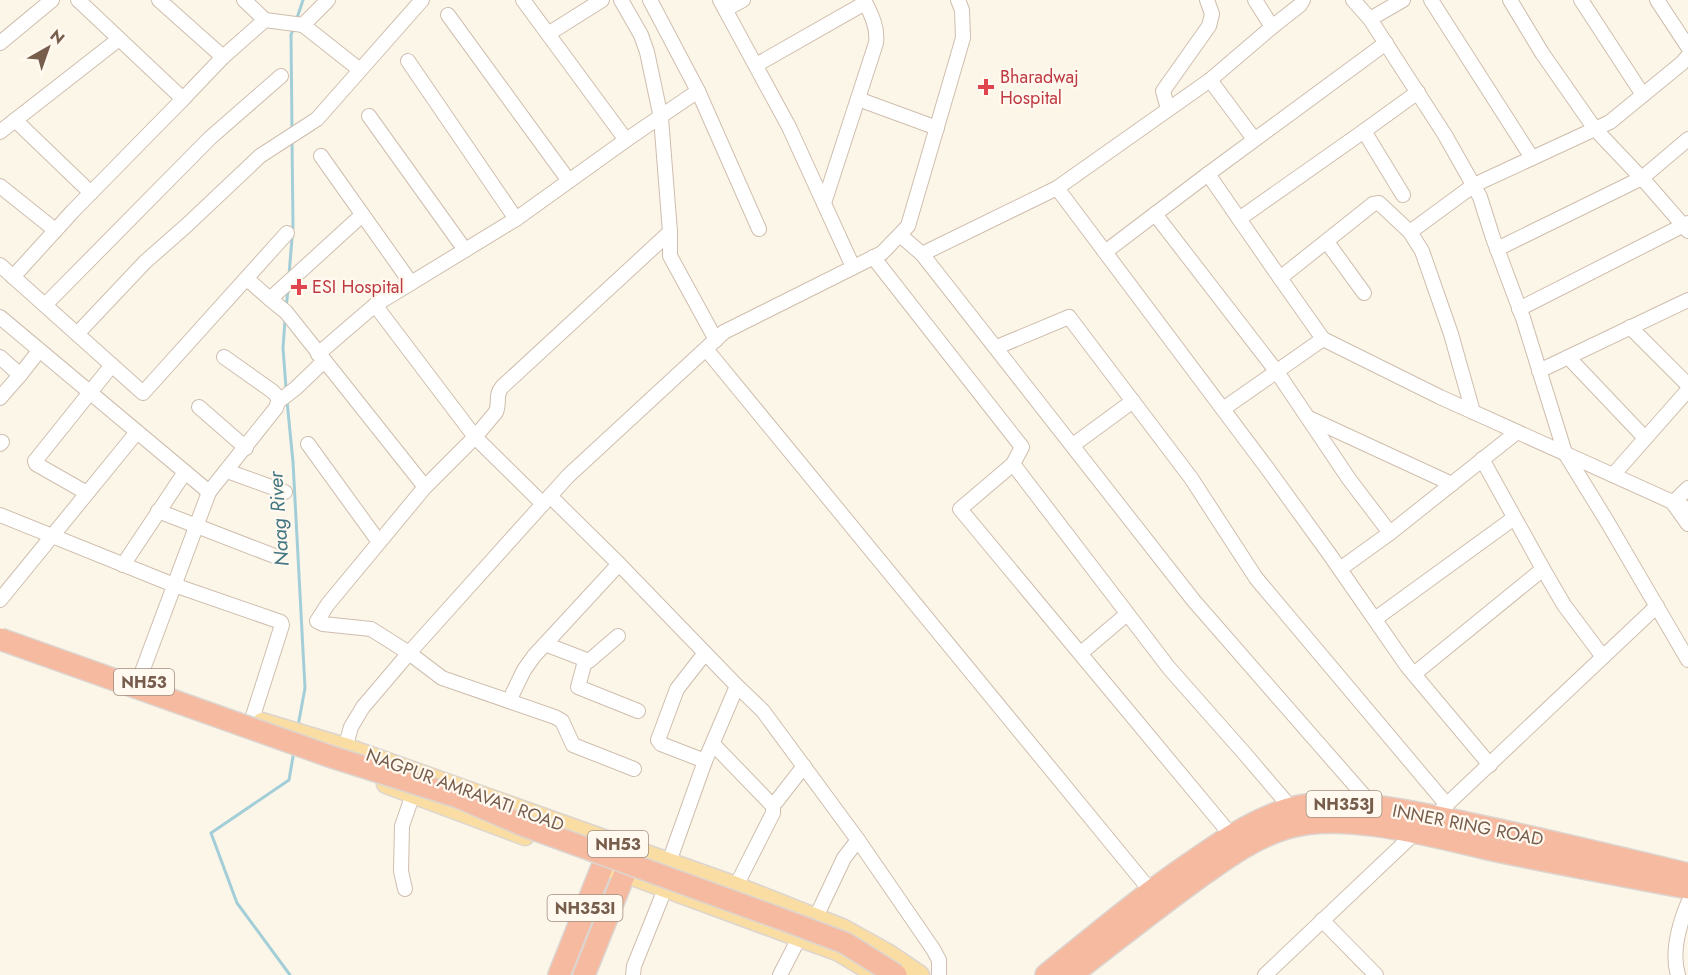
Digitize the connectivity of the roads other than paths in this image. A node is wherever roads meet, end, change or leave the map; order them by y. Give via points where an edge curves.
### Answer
1 (52, 0) edge
2 (78, 0) edge
3 (159, 0) edge
4 (244, 0) edge
5 (328, 0) edge
6 (422, 0) edge
7 (523, 0) edge
8 (602, 0) edge
9 (621, 0) edge
10 (650, 0) edge
11 (743, 0) edge
12 (1207, 0) edge
13 (1256, 0) edge
14 (1303, 0) edge
15 (1353, 0) edge
16 (1403, 0) edge
17 (1431, 0) edge
18 (1510, 0) edge
19 (1581, 0) edge
20 (1657, 0) edge
21 (864, 2) edge
22 (963, 3) edge
23 (723, 5) edge
24 (448, 15) dead end
25 (1370, 19) junction
26 (269, 20) junction
27 (301, 25) junction
28 (1272, 27) junction
29 (548, 34) junction
30 (119, 39) junction
31 (0, 43) edge
32 (1386, 43) junction
33 (1688, 47) edge
34 (223, 57) junction
35 (408, 61) dead end
36 (1686, 62) edge
37 (756, 65) junction
38 (360, 69) junction
39 (281, 76) dead end
40 (1210, 80) junction
41 (698, 91) junction
42 (1418, 92) junction
43 (1643, 95) junction
44 (183, 99) junction
45 (858, 99) junction
46 (1168, 109) junction
47 (369, 116) dead end
48 (661, 118) junction
49 (15, 120) junction
50 (937, 128) junction
51 (1595, 129) junction
52 (1364, 131) junction
53 (0, 132) edge
54 (1254, 139) junction
55 (1688, 139) edge
56 (626, 140) junction
57 (321, 156) dead end
58 (1532, 158) junction
59 (1208, 174) junction
60 (1642, 178) junction
61 (569, 181) junction
62 (1474, 185) junction
63 (0, 186) edge
64 (1057, 188) junction
65 (91, 193) junction
66 (1403, 195) dead end
67 (824, 203) junction
68 (1155, 214) junction
69 (362, 215) junction
70 (516, 219) junction
71 (1239, 219) junction
72 (1687, 227) edge
73 (759, 229) dead end
74 (55, 230) junction
75 (670, 232) junction
76 (1410, 232) junction
77 (287, 233) dead end
78 (900, 235) junction
79 (1327, 242) junction
80 (1497, 249) junction
81 (465, 250) junction
82 (1105, 252) junction
83 (922, 254) junction
84 (873, 257) junction
85 (0, 265) edge
86 (853, 267) junction
87 (13, 277) junction
88 (1280, 278) junction
89 (247, 279) junction
90 (411, 283) junction
91 (1365, 293) dead end
92 (270, 299) junction
93 (1688, 300) edge
94 (45, 305) junction
95 (375, 305) junction
96 (1519, 309) junction
97 (0, 317) edge
98 (1630, 327) junction
99 (77, 334) junction
100 (1323, 339) junction
101 (711, 345) junction
102 (997, 347) junction
103 (39, 351) junction
104 (0, 357) edge
105 (224, 357) dead end
106 (1568, 357) junction
107 (321, 358) junction
108 (112, 365) junction
109 (1539, 371) junction
110 (1277, 372) junction
111 (20, 375) junction
112 (1688, 385) edge
113 (1688, 390) edge
114 (89, 394) junction
115 (0, 398) edge
116 (281, 399) junction
117 (1133, 401) junction
118 (199, 407) dead end
119 (1223, 409) junction
120 (1473, 412) junction
121 (1307, 417) junction
122 (136, 432) junction
123 (1516, 432) junction
124 (475, 437) junction
125 (1645, 438) junction
126 (308, 444) dead end
127 (1073, 445) junction
128 (246, 448) junction
129 (1564, 453) junction
130 (1482, 459) junction
131 (1013, 464) junction
132 (227, 471) junction
133 (185, 472) junction
134 (1613, 475) junction
135 (1452, 483) junction
136 (425, 488) junction
137 (1688, 488) edge
138 (209, 492) junction
139 (285, 492) dead end
140 (87, 493) junction
141 (547, 500) junction
142 (1673, 503) junction
143 (1688, 509) edge
144 (158, 512) junction
145 (0, 515) edge
146 (1514, 518) junction
147 (1688, 524) edge
148 (197, 526) junction
149 (1390, 533) junction
150 (52, 536) junction
151 (379, 542) junction
152 (277, 558) dead end
153 (619, 564) junction
154 (123, 565) junction
155 (1340, 568) junction
156 (1543, 569) junction
157 (174, 585) junction
158 (0, 600) edge
159 (1657, 606) junction
160 (1128, 614) junction
161 (1375, 619) junction
162 (0, 630) edge
163 (618, 636) dead end
164 (0, 639) edge
165 (545, 644) junction
166 (0, 645) edge
167 (409, 653) junction
168 (705, 653) junction
169 (1082, 653) junction
170 (1604, 657) junction
171 (1688, 660) edge
172 (585, 661) junction
173 (1414, 674) junction
174 (139, 680) junction
175 (737, 686) junction
176 (509, 701) junction
177 (638, 711) dead end
178 (252, 719) junction
179 (286, 738) junction
180 (713, 744) junction
181 (306, 745) junction
182 (345, 747) junction
183 (705, 761) junction
184 (1490, 765) junction
185 (341, 766) junction
186 (804, 766) junction
187 (634, 769) dead end
188 (413, 794) junction
189 (773, 803) junction
190 (1374, 807) junction
191 (1291, 808) junction
192 (1440, 811) junction
193 (1416, 832) junction
194 (1231, 835) junction
195 (858, 840) junction
196 (622, 846) junction
197 (669, 862) junction
198 (603, 865) junction
199 (625, 873) junction
200 (1688, 874) edge
201 (736, 886) junction
202 (1688, 888) edge
203 (405, 889) dead end
204 (665, 889) junction
205 (1150, 890) junction
206 (1688, 903) edge
207 (816, 917) junction
208 (1322, 920) junction
209 (799, 938) junction
210 (1688, 971) edge
211 (559, 975) edge
212 (584, 975) edge
213 (633, 975) edge
214 (780, 975) edge
215 (877, 975) edge
216 (896, 975) edge
217 (920, 975) edge
218 (939, 975) edge
219 (1046, 975) edge
220 (1071, 975) edge
221 (1265, 975) edge
222 (1376, 975) edge
223 (1678, 975) edge
224 (1685, 975) edge

1 - 31 street
2 - 30 street
3 - 34 street
4 - 26 street
5 - 27 street
6 - 38 street
7 - 29 street
8 - 29 street
9 - 48 street via 647,52
10 - 41 street
11 - 23 street
12 - 46 street via 1212,14 1209,26 1163,91
13 - 28 street
14 - 28 street
15 - 25 street
16 - 25 street
17 - 58 street
18 - 51 street
19 - 43 street
20 - 33 street
21 - 37 street
21 - 45 street via 877,34
22 - 50 street via 963,39
23 - 37 street
24 - 61 street
25 - 32 street
26 - 27 street
26 - 34 street
27 - 38 street
28 - 40 street
29 - 56 street
30 - 44 street
30 - 49 street
32 - 42 street
32 - 54 street
34 - 44 street
35 - 70 street
36 - 43 street
37 - 67 street
38 - 99 street via 317,119 260,156 146,262
39 - 94 street via 210,138
40 - 46 street
40 - 54 street
41 - 48 street
41 - 73 street
42 - 52 street
42 - 62 street
43 - 51 street
44 - 65 street
45 - 50 street
45 - 67 street
46 - 64 street
47 - 81 street
48 - 56 street
48 - 75 street
49 - 53 street
49 - 65 street
50 - 78 street via 908,226
51 - 58 street
51 - 60 street
52 - 66 street
52 - 71 street
54 - 59 street
55 - 60 street
56 - 61 street
57 - 69 street
58 - 62 street
59 - 68 street
59 - 71 street
60 - 72 street
60 - 80 street
61 - 70 street
62 - 76 street
62 - 80 street
63 - 74 street
64 - 82 street
64 - 83 street
65 - 74 street
67 - 86 street
68 - 82 street
68 - 110 street
69 - 90 street
69 - 92 street
70 - 81 street
71 - 88 street
72 - 96 street
74 - 87 street
75 - 101 street via 670,256
75 - 124 street via 502,387 496,412
76 - 79 street via 1380,203 1373,204
76 - 120 street via 1422,251 1448,324
77 - 89 street
78 - 83 street
78 - 84 street
79 - 88 street
79 - 91 street
80 - 96 street
81 - 90 street
82 - 119 street
83 - 102 street
84 - 86 street
84 - 131 street via 1022,447
85 - 87 street
86 - 101 street via 724,332
87 - 94 street
88 - 100 street
89 - 92 street
89 - 108 street via 143,393
90 - 95 street
92 - 107 street via 286,312
93 - 98 street
94 - 99 street
95 - 107 street
95 - 124 street
96 - 109 street
97 - 103 street
98 - 106 street
98 - 112 street
99 - 108 street
100 - 110 street
100 - 120 street
101 - 141 street via 568,476
101 - 205 street
102 - 117 street via 1069,317
102 - 127 street
103 - 111 street
103 - 114 street
104 - 111 street
105 - 116 street
106 - 109 street
106 - 125 street
107 - 116 street via 296,388
107 - 136 street
108 - 114 street
109 - 129 street
110 - 119 street
110 - 121 street
111 - 115 street
113 - 125 street
114 - 122 street
114 - 140 street via 35,461
116 - 128 street
117 - 127 street
117 - 192 street via 1191,478 1256,578
118 - 128 street
119 - 155 street
120 - 123 street
121 - 135 street
121 - 149 street
122 - 133 street
122 - 140 street
123 - 129 street
123 - 130 street
124 - 136 street
124 - 141 street
125 - 134 street
126 - 151 street
127 - 190 street via 1194,601
128 - 132 street
129 - 134 street
129 - 159 street
130 - 135 street
130 - 146 street
131 - 160 street
131 - 169 street via 960,509
132 - 138 street
132 - 139 street
133 - 138 street
133 - 144 street
134 - 142 street
135 - 149 street
136 - 151 street
137 - 142 street
138 - 148 street
140 - 150 street
141 - 153 street
141 - 167 street
142 - 143 street
142 - 147 street
144 - 148 street
144 - 154 street
145 - 150 street
146 - 156 street
146 - 161 street
148 - 152 street
148 - 157 street
149 - 155 street
150 - 154 street
150 - 158 street
151 - 167 street via 317,621 371,629
153 - 165 street
153 - 168 street
154 - 157 street
155 - 161 street
156 - 170 street via 1564,605
156 - 173 street
157 - 174 street
157 - 178 street via 282,623
159 - 170 street
159 - 171 street
160 - 169 street
160 - 191 street via 1169,668
161 - 173 street
162 - 174 main road, NAGPUR AMRAVATI ROAD / NH53
163 - 172 street via 592,660
164 - 216 highway, bridge via 329,756 458,797 525,826 845,943
165 - 172 street
165 - 176 street via 524,670
166 - 179 main road, NAGPUR AMRAVATI ROAD / NH53
167 - 176 street via 442,678
167 - 182 street via 363,706
168 - 175 street
168 - 183 street via 677,689 658,740
169 - 194 street
170 - 184 street
172 - 177 street via 578,687
173 - 184 street
174 - 178 main road, NAGPUR AMRAVATI ROAD / NH53
175 - 180 street
175 - 186 street via 764,711
176 - 187 street via 562,721 573,745
178 - 179 main road, NAGPUR AMRAVATI ROAD / NH53
179 - 181 main road, NAGPUR AMRAVATI ROAD / NH53
180 - 183 street
180 - 189 street via 766,801
181 - 182 main road, NAGPUR AMRAVATI ROAD / NH53
181 - 185 main road, NAGPUR AMRAVATI ROAD / NH53
182 - 185 street
182 - 196 main road, NAGPUR AMRAVATI ROAD / NH53
183 - 197 street
184 - 192 street
185 - 188 main road, NAGPUR AMRAVATI ROAD / NH53
186 - 189 street
186 - 195 street
188 - 198 main road, NAGPUR AMRAVATI ROAD / NH53
188 - 203 street via 402,826 401,871
189 - 201 street via 770,820
190 - 191 highway, INNER RING ROAD / NH353J via 1323,803
190 - 192 highway, INNER RING ROAD / NH353J
191 - 194 highway, INNER RING ROAD / NH353J
192 - 193 street
192 - 200 highway, INNER RING ROAD / NH353J
193 - 202 highway, NH353J
193 - 208 street
193 - 220 highway, INNER RING ROAD / NH353J via 1327,822 1268,835 1235,852
194 - 205 highway, INNER RING ROAD / NH353J
195 - 207 street via 844,858
195 - 218 street via 933,950 939,960
196 - 197 main road, NAGPUR AMRAVATI ROAD / NH53
196 - 198 highway, NH353I
196 - 199 highway, NH353I
197 - 201 main road, NAGPUR AMRAVATI ROAD / NH53
198 - 199 main road, NAGPUR AMRAVATI ROAD / NH53
198 - 211 highway, NH353I
199 - 204 main road, NAGPUR AMRAVATI ROAD / NH53
199 - 212 highway, NH353I
201 - 207 main road, NAGPUR AMRAVATI ROAD / NH53
204 - 209 main road, NAGPUR AMRAVATI ROAD / NH53
204 - 213 street
205 - 219 highway, INNER RING ROAD / NH353J
206 - 223 street via 1674,957
207 - 217 main road, NAGPUR AMRAVATI ROAD / NH53 via 889,954
208 - 221 street
208 - 222 street
209 - 214 street
209 - 215 main road, NAGPUR AMRAVATI ROAD / NH53 via 839,952
210 - 224 street

